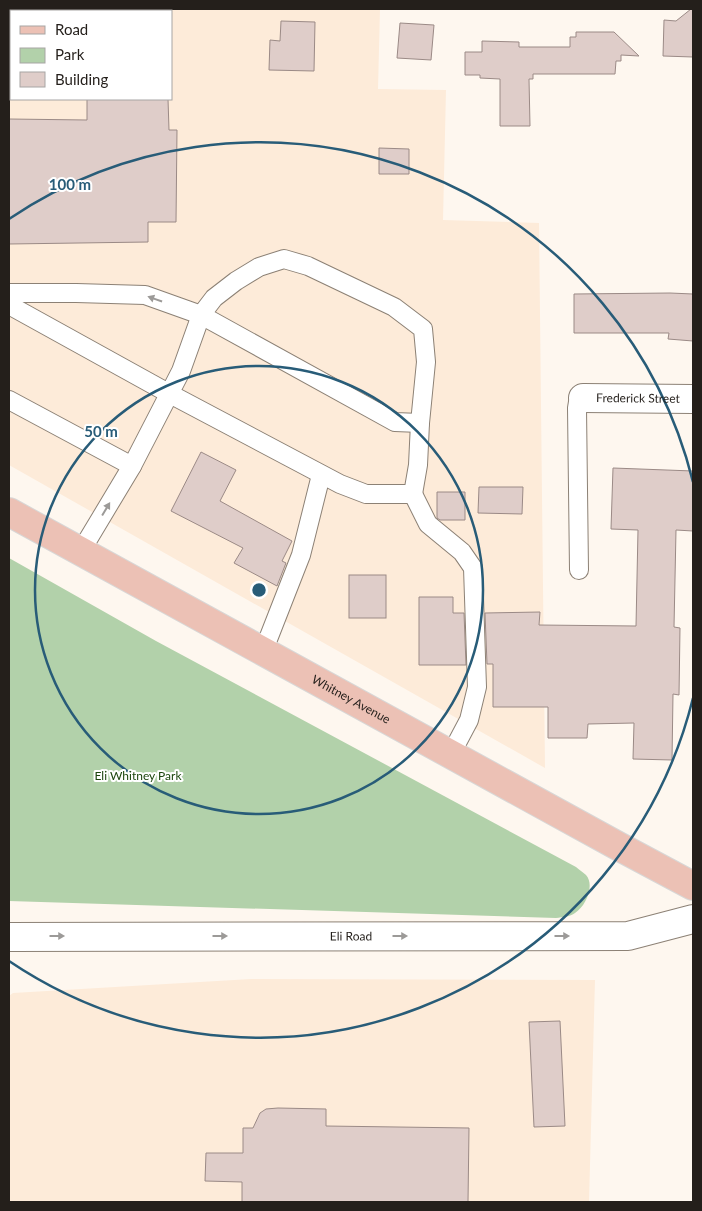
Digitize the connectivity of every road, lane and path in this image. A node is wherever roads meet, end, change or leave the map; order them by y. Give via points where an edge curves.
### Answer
1 (9, 293) edge
2 (9, 305) edge
3 (201, 315) junction
4 (170, 394) junction
5 (583, 398) joint
6 (693, 399) edge
7 (9, 400) edge
8 (420, 423) junction
9 (132, 466) junction
10 (321, 476) junction
11 (413, 494) junction
12 (9, 512) edge
13 (82, 551) junction
14 (579, 570) dead end
15 (263, 652) junction
16 (451, 754) junction
17 (693, 886) edge
18 (693, 919) edge
19 (9, 937) edge

3 -> 1 lane via 145,295
2 - 4 lane
3 - 4 lane
3 - 8 lane via 395,422
3 - 8 lane via 214,298 236,281 259,267 284,259 308,266 394,307 423,329 426,362
4 - 9 lane
4 - 10 lane
5 - 6 main road, Frederick Street
5 - 14 lane via 577,408
7 - 9 lane
8 - 11 lane
13 -> 9 lane
10 - 11 lane via 366,494
10 - 15 lane via 301,556
11 - 16 lane via 428,524 462,552 473,568 477,687 469,720
12 - 13 main road, Whitney Avenue
13 - 15 main road, Whitney Avenue
15 - 16 main road, Whitney Avenue
16 - 17 main road, Whitney Avenue
19 -> 18 main road, Eli Road via 628,936

